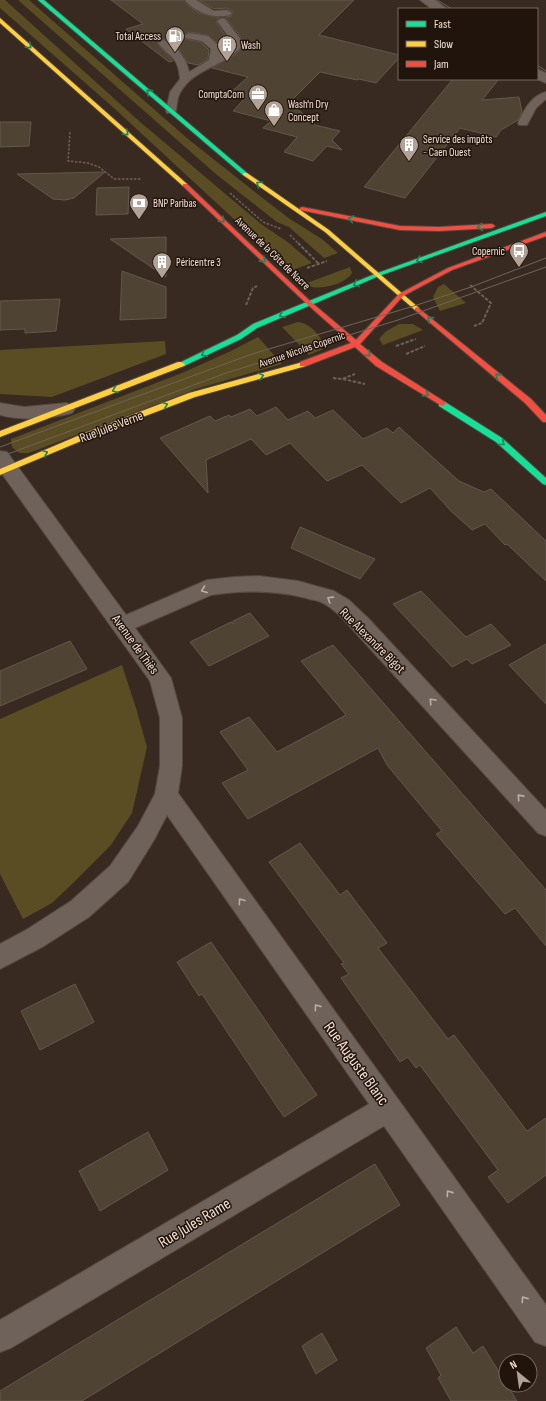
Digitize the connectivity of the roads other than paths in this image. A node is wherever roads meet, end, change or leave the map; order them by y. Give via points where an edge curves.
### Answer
1 (41, 0) edge
2 (190, 0) edge
3 (426, 0) edge
4 (439, 8) edge
5 (0, 20) edge
6 (189, 36) dead end
7 (163, 43) dead end
8 (237, 46) junction
9 (214, 61) junction
10 (188, 78) junction
11 (546, 95) edge
12 (171, 111) junction
13 (523, 123) dead end
14 (291, 207) junction
15 (546, 214) edge
16 (519, 224) junction
17 (546, 234) edge
18 (377, 275) junction
19 (401, 295) junction
20 (309, 303) junction
21 (356, 344) junction
22 (224, 386) joint
23 (0, 409) edge
24 (66, 409) junction
25 (546, 420) edge
26 (0, 434) edge
27 (3, 466) edge
28 (546, 482) edge
29 (122, 625) junction
30 (166, 795) junction
31 (546, 826) edge
32 (0, 957) edge
33 (389, 1108) junction
34 (546, 1331) edge
35 (0, 1337) edge

12 -> 1 main road
2 - 8 lane via 206,12 225,17
3 - 4 street
5 -> 20 main road, Avenue de la Côte de Nacre via 191,191
6 - 9 lane via 205,38 216,48
7 - 10 lane via 182,59
8 - 9 lane via 230,53
8 - 10 lane via 242,52 218,71
9 - 10 lane
10 - 12 lane via 175,91
11 - 13 lane via 540,97 532,106
14 -> 12 main road via 243,173
16 -> 14 main road via 404,228
14 - 18 main road via 327,231
15 - 16 main road
16 -> 18 main road
17 - 19 main road, Avenue Nicolas Copernic via 450,269
18 - 19 main road
18 -> 20 main road
19 - 21 main road, Avenue Nicolas Copernic
25 -> 19 main road via 528,401
20 - 21 main road, Avenue de la Côte de Nacre
20 -> 24 main road via 255,326 239,337 190,361
22 -> 21 main road, Avenue Nicolas Copernic via 294,367
21 -> 28 main road, Avenue de la Côte de Nacre via 393,374 499,440
27 -> 22 main road, Rue Jules Verne via 192,395
23 - 24 street via 33,412
24 - 26 main road
27 - 29 street, Avenue de Thiès
29 - 30 street, Avenue de Thiès via 160,678 171,718 171,766
31 -> 29 street, Rue Alexandre Bigot via 379,643 355,618 329,597 274,584 221,585 207,588
30 - 32 street, Avenue de Thiès via 146,833 119,874 80,909
33 -> 30 street, Rue Auguste Blanc
34 -> 33 street, Rue Auguste Blanc
33 - 35 street, Rue Jules Rame

